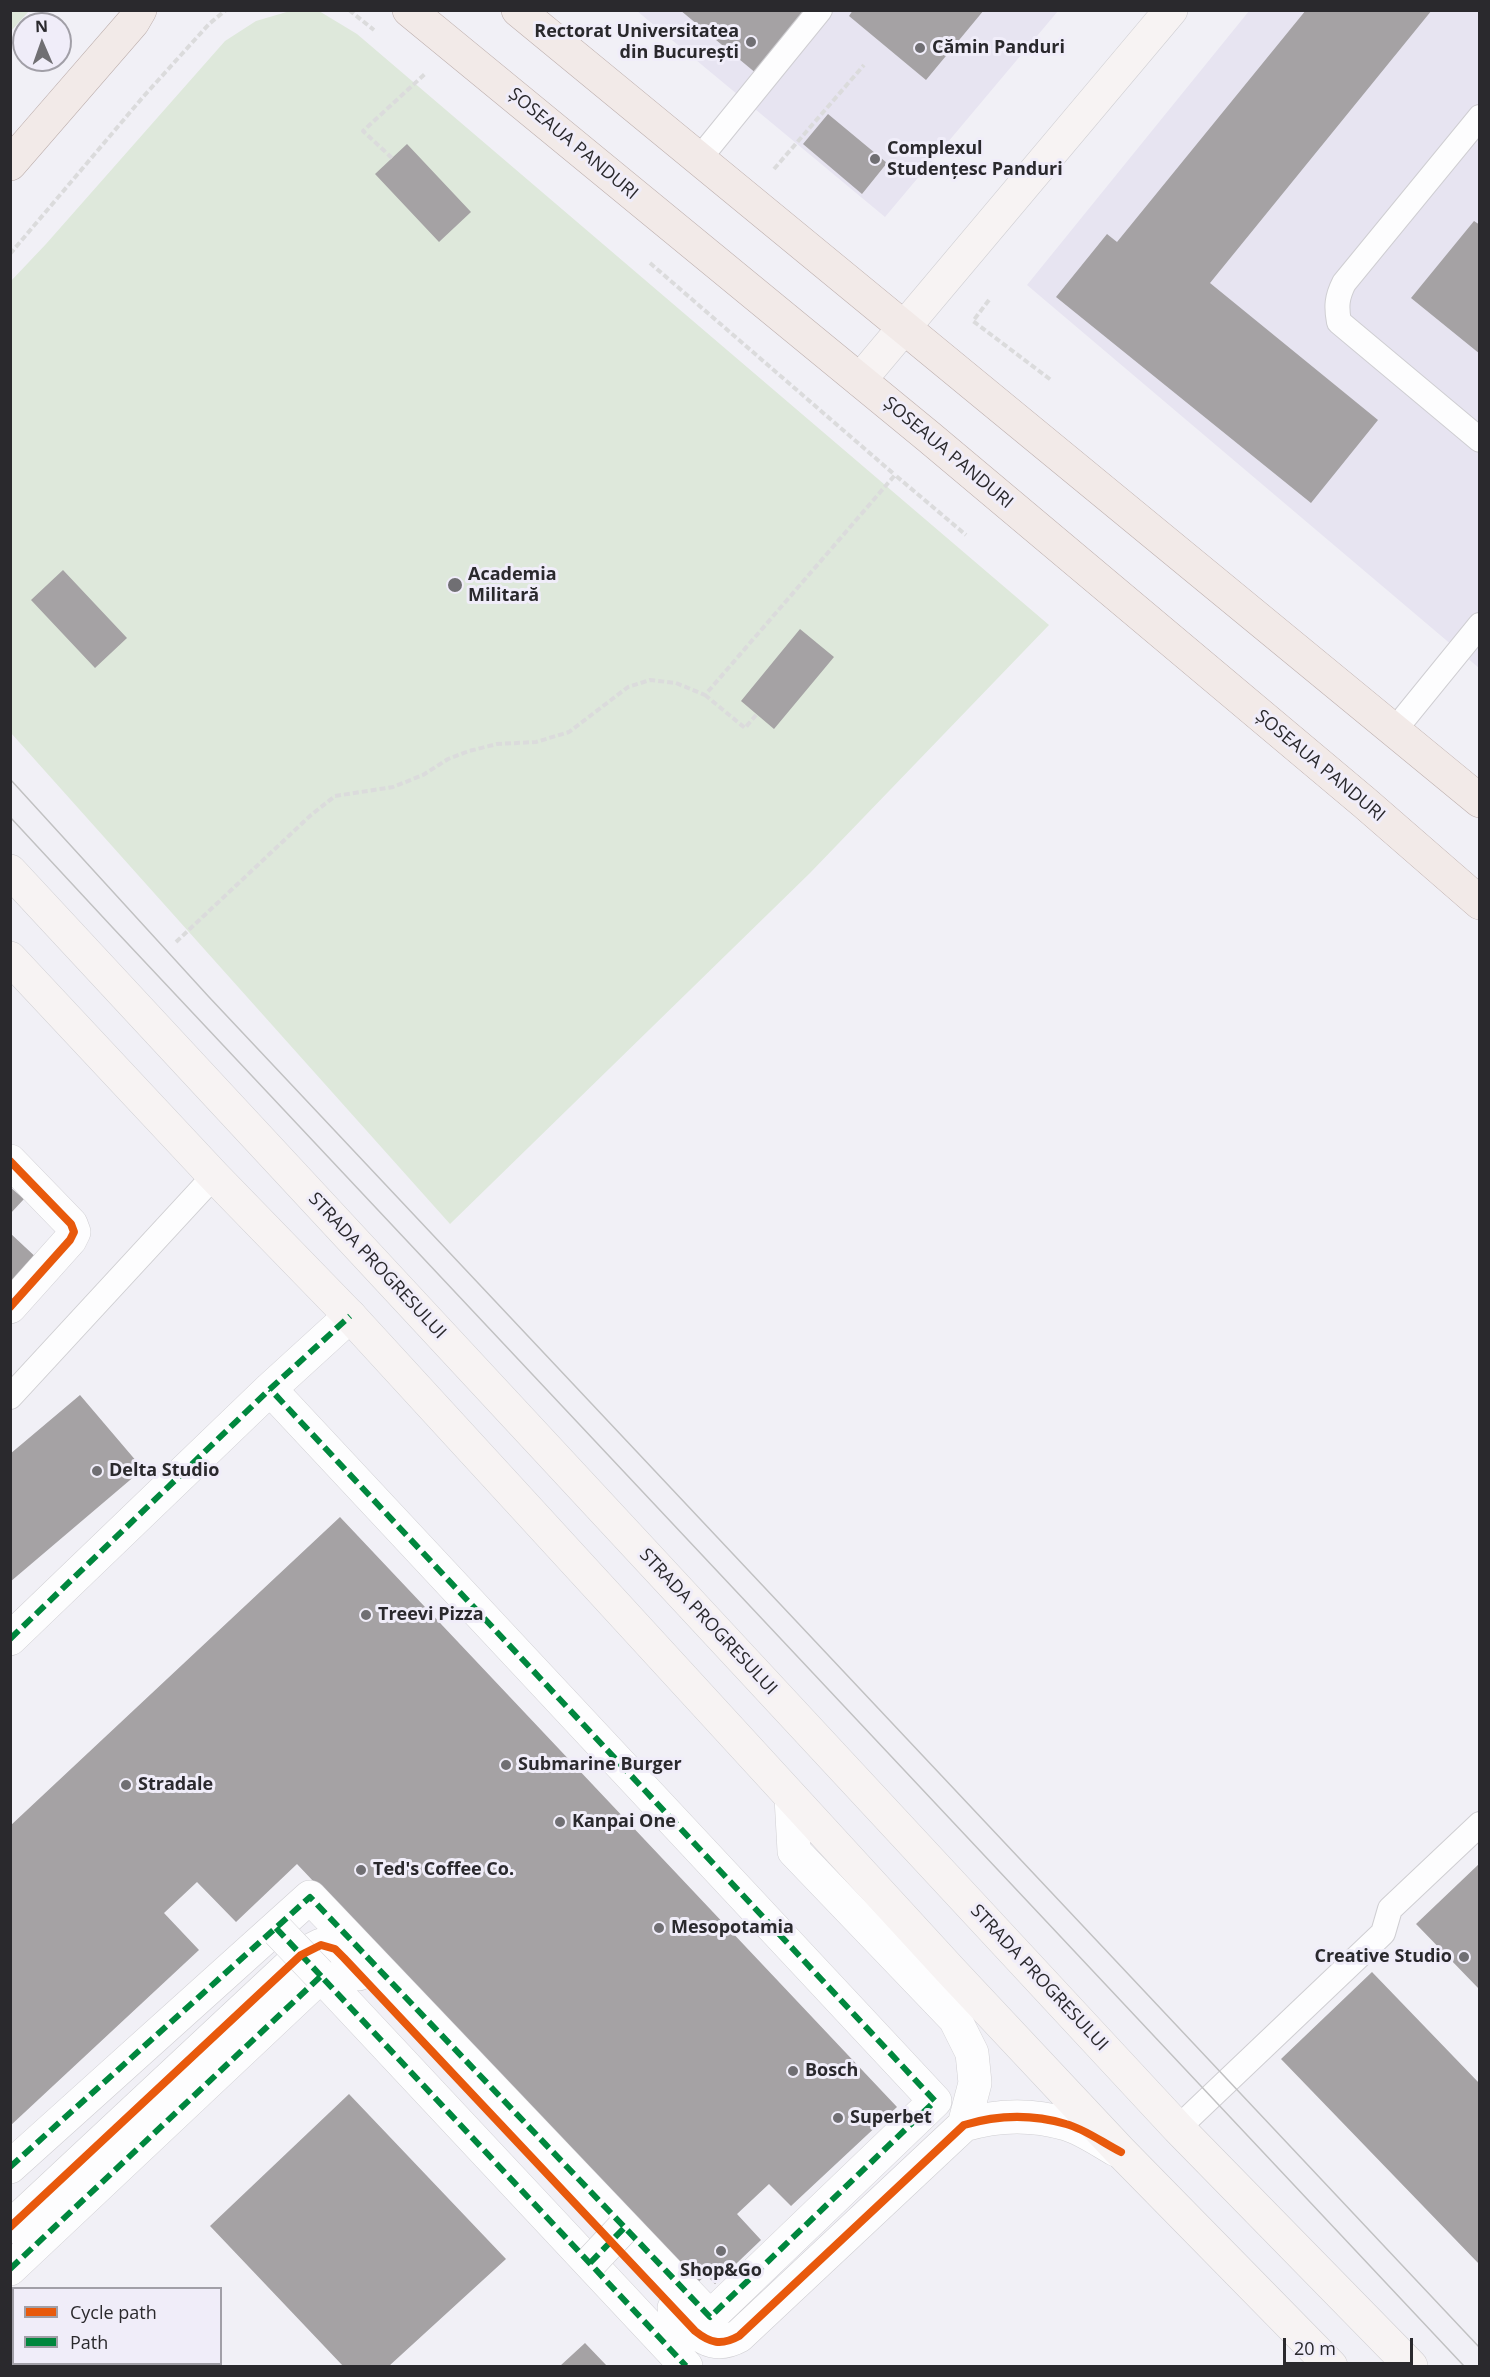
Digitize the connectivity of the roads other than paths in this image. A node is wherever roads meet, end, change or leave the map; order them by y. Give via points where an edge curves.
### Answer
1 (410, 10) edge
2 (518, 10) edge
3 (820, 10) edge
4 (1171, 10) edge
5 (142, 14) edge
6 (1479, 117) edge
7 (699, 159) junction
8 (10, 164) edge
9 (903, 327) junction
10 (860, 380) junction
11 (1479, 440) edge
12 (1479, 625) edge
13 (1393, 732) junction
14 (1479, 801) edge
15 (10, 871) edge
16 (1479, 903) edge
17 (10, 958) edge
18 (10, 1161) edge
19 (214, 1176) junction
20 (10, 1307) edge
21 (350, 1316) junction
22 (270, 1389) junction
23 (10, 1397) edge
24 (10, 1639) edge
25 (791, 1797) junction
26 (1479, 1824) edge
27 (277, 1930) junction
28 (320, 1975) junction
29 (964, 2125) junction
30 (1178, 2128) junction
31 (1120, 2152) junction
32 (10, 2167) edge
33 (10, 2227) edge
34 (623, 2228) junction
35 (591, 2262) junction
36 (10, 2269) edge
37 (686, 2367) edge
38 (1331, 2367) edge
39 (1411, 2367) edge

1 - 10 main road, ȘOSEAUA PANDURI
2 - 7 main road
3 - 7 lane
4 - 9 main road
5 - 8 main road
6 - 11 lane via 1344,283 1336,308 1339,322
7 - 9 main road
9 - 10 main road
9 - 13 main road
10 - 16 main road, ȘOSEAUA PANDURI
12 - 13 lane
13 - 14 main road
15 - 30 main road, STRADA PROGRESULUI
17 - 19 main road
18 - 20 street via 71,1224 74,1232
19 - 21 main road
19 - 23 lane
21 - 22 street
21 - 25 main road
22 - 24 street
22 - 34 street via 935,2101 710,2317
25 - 29 street via 794,1851 955,2019 972,2053 975,2083
25 - 31 main road
26 - 30 lane via 1390,1910 1383,1933
27 - 28 street, bridge
27 - 32 street
27 - 34 street via 310,1897
28 - 35 street
28 - 36 street
29 - 31 street via 987,2118 1038,2118 1067,2124
29 - 33 street via 739,2336 717,2343 695,2331 344,1958 321,1945 301,1955
30 - 39 main road, STRADA PROGRESULUI
31 - 38 main road
34 - 35 street, bridge
35 - 37 street

